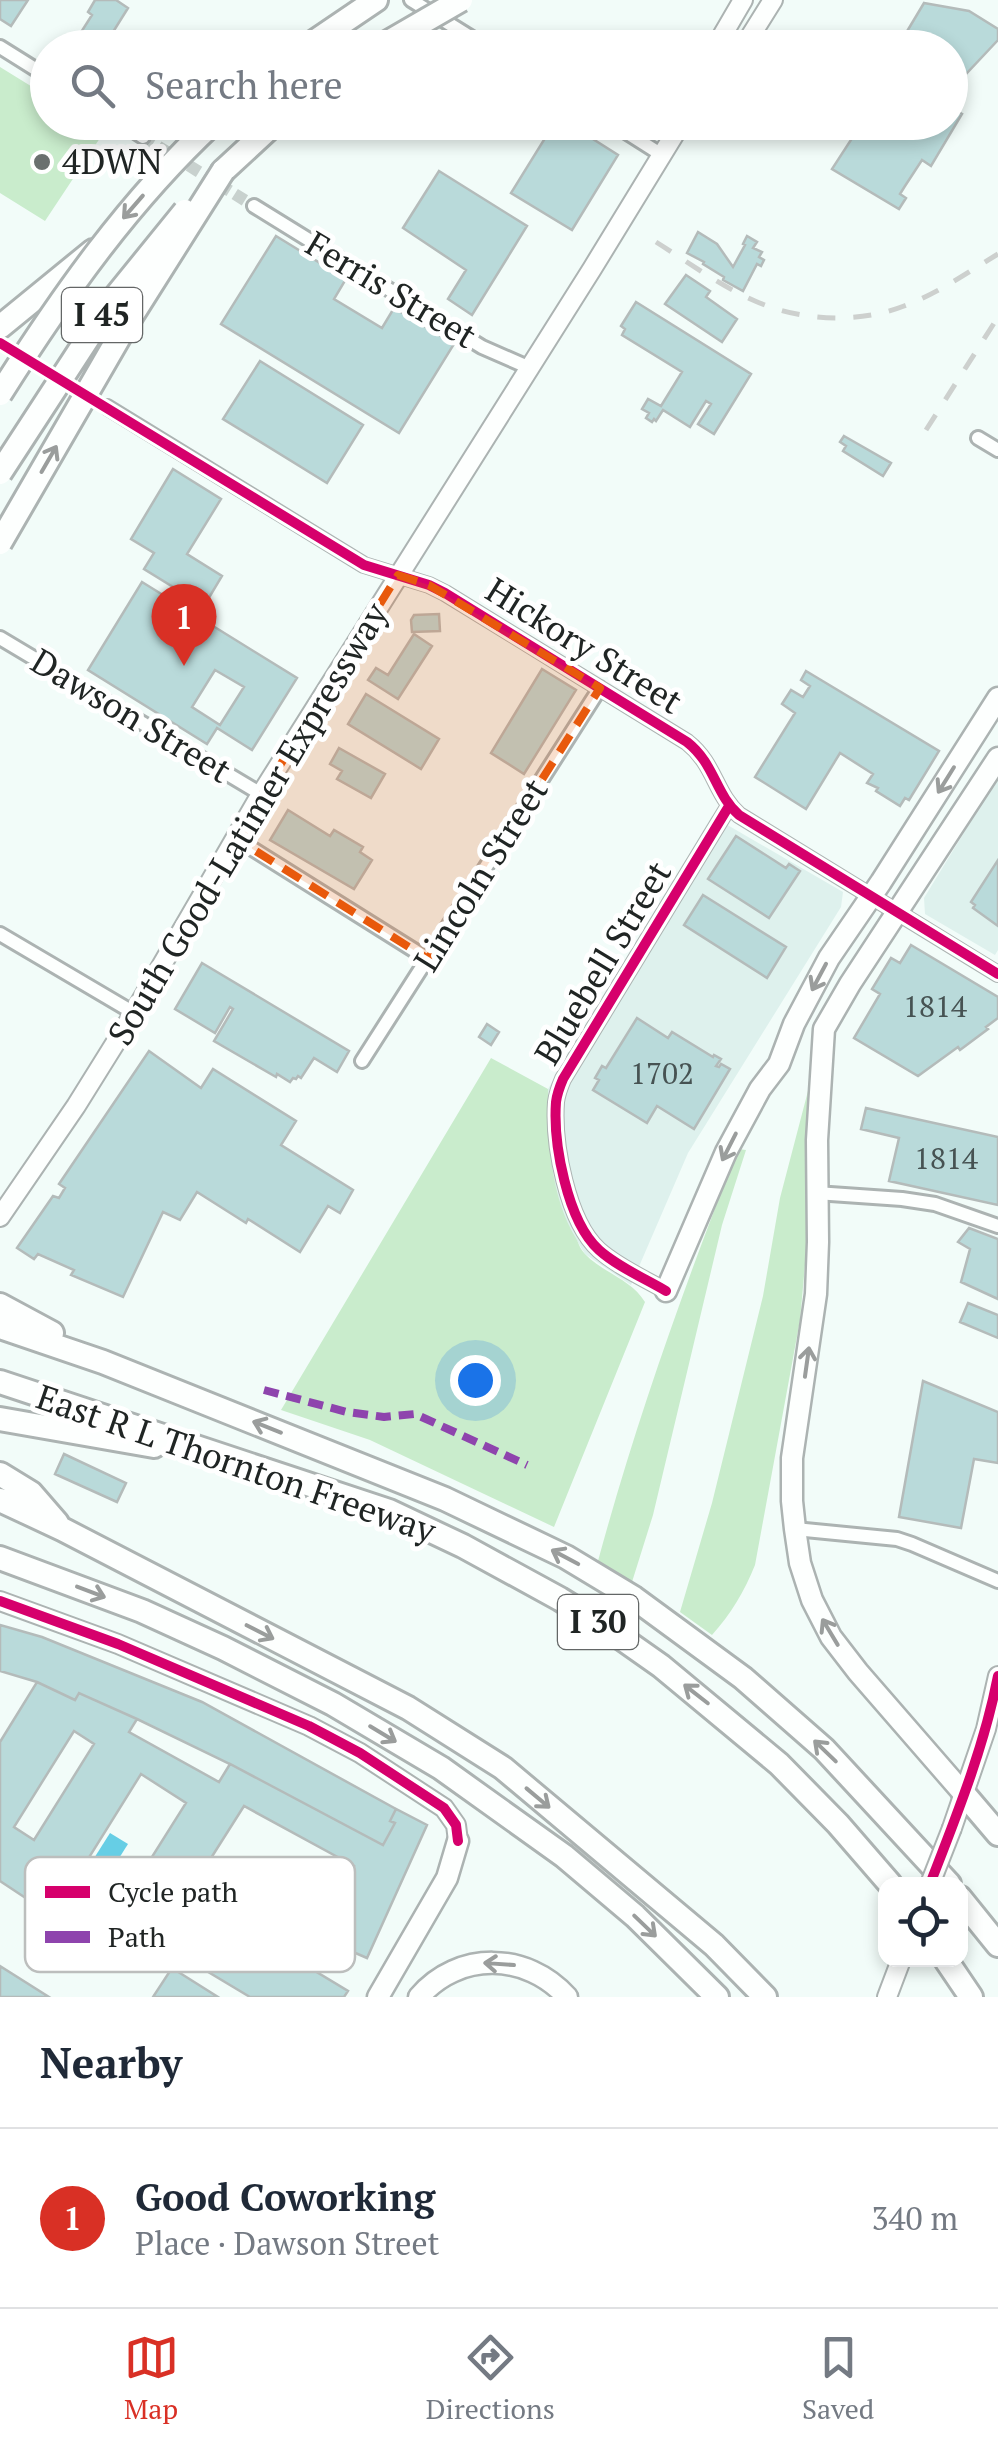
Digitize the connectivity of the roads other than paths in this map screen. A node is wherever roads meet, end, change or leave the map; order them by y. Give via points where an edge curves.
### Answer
1 (376, 0) edge
2 (411, 0) edge
3 (461, 0) edge
4 (743, 0) edge
5 (773, 0) edge
6 (332, 30) edge
7 (409, 30) edge
8 (459, 30) edge
9 (726, 30) edge
10 (755, 30) edge
11 (0, 46) edge
12 (30, 65) edge
13 (196, 140) edge
14 (256, 140) edge
15 (638, 140) edge
16 (671, 140) edge
17 (662, 155) junction
18 (224, 170) junction
19 (254, 206) tunnel mouth
20 (103, 243) junction
21 (0, 327) edge
22 (530, 368) junction
23 (0, 394) edge
24 (107, 407) tunnel mouth
25 (978, 438) dead end
26 (998, 450) edge
27 (0, 473) edge
28 (0, 543) edge
29 (398, 575) junction
30 (0, 638) edge
31 (600, 688) junction
32 (998, 698) edge
33 (998, 758) edge
34 (261, 794) junction
35 (729, 806) junction
36 (235, 838) junction
37 (871, 896) junction
38 (898, 912) junction
39 (0, 934) edge
40 (428, 959) junction
41 (998, 974) edge
42 (134, 1012) junction
43 (362, 1061) dead end
44 (816, 1193) junction
45 (0, 1217) edge
46 (998, 1226) edge
47 (666, 1291) joint
48 (0, 1305) edge
49 (0, 1327) edge
50 (103, 1362) junction
51 (0, 1382) edge
52 (0, 1420) edge
53 (240, 1464) junction
54 (0, 1474) edge
55 (0, 1500) edge
56 (62, 1529) junction
57 (795, 1529) junction
58 (0, 1558) edge
59 (998, 1580) edge
60 (0, 1600) edge
61 (998, 1676) edge
62 (964, 1794) junction
63 (998, 1834) edge
64 (458, 1841) joint
65 (884, 1877) edge
66 (933, 1877) edge
67 (943, 1877) edge
68 (968, 1906) edge
69 (989, 1926) edge
70 (714, 1945) junction
71 (998, 1945) edge
72 (898, 1967) edge
73 (951, 1967) edge
74 (423, 1992) edge
75 (716, 1996) edge
76 (378, 1997) edge
77 (567, 1997) edge
78 (764, 1997) edge
79 (784, 1997) edge
80 (887, 1997) edge
81 (972, 1997) edge

1 - 6 highway
2 - 8 street
3 - 7 highway, bridge
4 - 9 main road
5 - 10 main road
11 - 12 street
13 -> 20 highway, I 45, bridge
14 - 18 highway, I 45
15 - 17 street
16 - 17 main road, South Good-Latimer Expressway
17 - 22 main road, South Good-Latimer Expressway
18 - 27 highway, I 45, bridge via 112,301
28 -> 18 highway, bridge
19 - 22 street, Ferris Street via 482,346
20 - 21 highway, bridge
20 - 23 highway, bridge
22 - 29 main road, South Good-Latimer Expressway
24 - 29 street, Hickory Street via 364,565
25 - 26 street
29 - 31 street, Hickory Street via 445,592
29 - 34 main road, South Good-Latimer Expressway
30 - 34 street, Dawson Street
31 - 35 street, Hickory Street via 698,751
31 - 40 street, Lincoln Street
32 -> 37 main road
33 - 38 main road
34 - 36 main road, South Good-Latimer Expressway
35 - 37 street, Hickory Street
35 - 47 street, Bluebell Street via 562,1079 556,1100 564,1179 584,1231 598,1249
36 - 40 street, Dawson Street
36 - 42 main road, South Good-Latimer Expressway
37 - 38 street, Hickory Street
37 -> 47 main road via 830,958 779,1064 726,1152
38 - 41 street, Hickory Street
38 - 44 main road via 824,1030
39 - 42 street
40 - 43 street, Lincoln Street
42 - 45 main road, South Good-Latimer Expressway
44 - 46 street via 902,1198
57 -> 44 main road via 792,1458 816,1294
48 - 50 highway
49 - 50 highway
67 -> 50 highway via 824,1749 743,1678 634,1598 445,1499
51 - 53 highway, East R L Thornton Freeway / I 30
52 - 53 highway
65 -> 53 highway, East R L Thornton Freeway / I 30 via 778,1764 607,1628 389,1511
54 - 56 highway via 31,1493
55 - 56 highway
56 -> 70 highway via 408,1708 503,1768
57 - 59 street via 897,1539
62 -> 57 main road via 831,1637 812,1600
58 -> 75 highway via 223,1648 441,1768 564,1856
60 - 64 main road via 309,1726 444,1808
61 - 62 main road
62 - 63 highway
62 - 66 main road, bridge
64 - 76 main road via 447,1878
68 - 69 highway
69 - 71 highway
70 - 78 highway
70 - 79 highway
72 - 80 main road
73 - 81 highway
77 -> 74 main road via 527,1968 506,1962 472,1965

